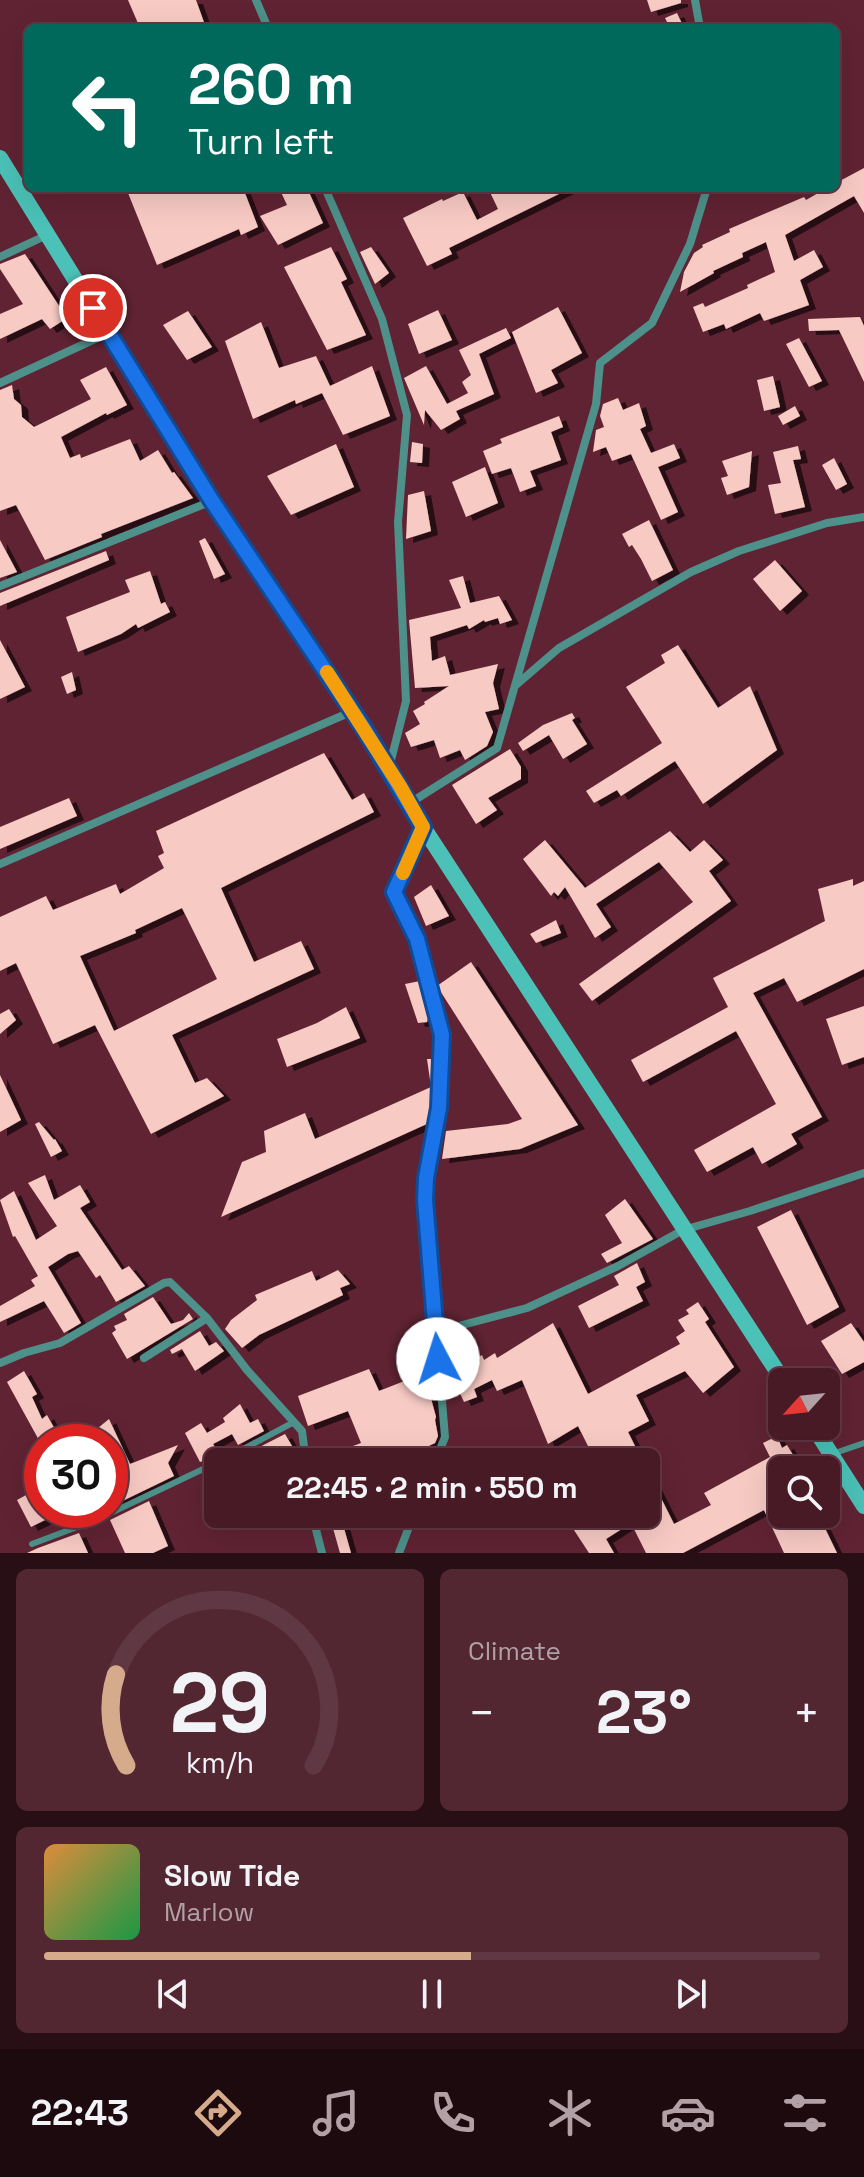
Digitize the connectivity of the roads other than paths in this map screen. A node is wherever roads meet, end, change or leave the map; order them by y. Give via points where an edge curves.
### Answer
1 (256, 0) edge
2 (695, 0) edge
3 (266, 24) edge
4 (699, 24) edge
5 (0, 158) edge
6 (327, 192) edge
7 (706, 192) edge
8 (48, 235) junction
9 (0, 257) edge
10 (108, 333) junction
11 (0, 383) edge
12 (212, 501) junction
13 (864, 517) edge
14 (0, 586) edge
15 (515, 686) junction
16 (353, 711) junction
17 (389, 769) junction
18 (410, 803) junction
19 (423, 827) junction
20 (0, 864) edge
21 (864, 1173) edge
22 (683, 1230) junction
23 (207, 1318) junction
24 (436, 1332) junction
25 (144, 1358) dead end
26 (0, 1363) edge
27 (775, 1368) edge
28 (294, 1422) junction
29 (822, 1440) edge
30 (864, 1443) edge
31 (245, 1448) edge
32 (304, 1448) edge
33 (441, 1448) edge
34 (832, 1454) junction
35 (204, 1469) edge
36 (864, 1506) edge
37 (316, 1528) edge
38 (409, 1528) edge
39 (32, 1544) dead end
40 (322, 1553) edge
41 (399, 1553) edge

1 - 3 street
2 - 4 street
5 - 8 main road
6 - 17 street via 382,319 407,415 398,522 406,701
7 - 15 street via 690,244 652,323 600,363 596,404
8 - 9 street
8 - 10 main road
10 - 11 street
10 - 12 main road
12 - 14 street
12 - 16 main road
13 - 15 street via 827,523 691,572 559,648
15 - 18 street via 497,748
16 - 17 main road
16 - 20 street
17 - 18 main road
18 - 19 main road
19 - 22 main road
19 - 24 street via 394,892 417,939 442,1035 439,1108 425,1200
21 - 22 street
22 - 24 street via 527,1308
22 - 27 main road
23 - 25 street
23 - 26 street via 170,1282 164,1283 60,1343
23 - 28 street
24 - 33 street via 445,1437
28 - 31 lane
28 - 32 street via 302,1431
29 - 34 main road
30 - 34 lane
34 - 36 main road
35 - 39 lane
37 - 40 street
38 - 41 street

